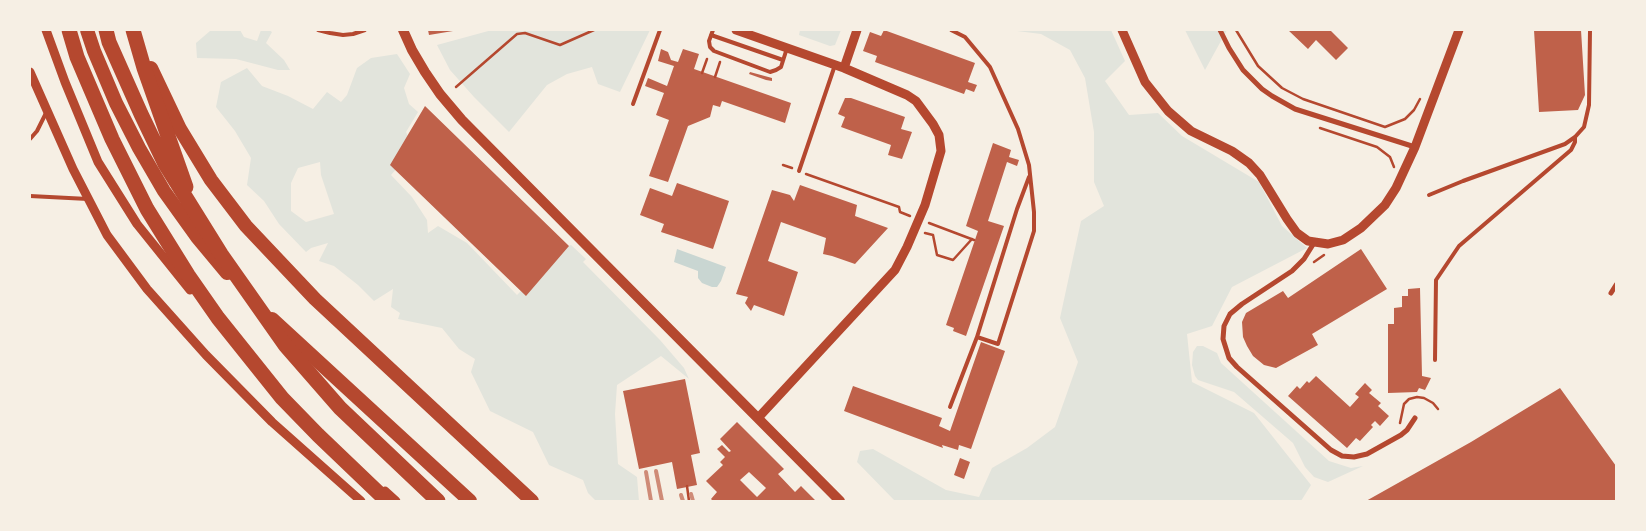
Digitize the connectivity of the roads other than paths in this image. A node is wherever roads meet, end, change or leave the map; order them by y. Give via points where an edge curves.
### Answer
1 (46, 30) edge
2 (69, 30) edge
3 (87, 30) edge
4 (106, 30) edge
5 (135, 30) edge
6 (318, 30) edge
7 (365, 30) edge
8 (403, 30) edge
9 (660, 30) edge
10 (736, 30) edge
11 (857, 30) edge
12 (951, 30) edge
13 (1122, 30) edge
14 (1220, 30) edge
15 (1459, 30) edge
16 (1590, 30) edge
17 (712, 32) edge
18 (787, 48) junction
19 (783, 60) junction
20 (840, 67) junction
21 (30, 72) edge
22 (633, 104) dead end
23 (47, 111) junction
24 (1576, 138) junction
25 (30, 139) edge
26 (1415, 147) junction
27 (799, 171) road end
28 (1030, 175) junction
29 (1429, 195) dead end
30 (30, 196) edge
31 (88, 199) junction
32 (192, 206) junction
33 (1314, 243) junction
34 (1616, 285) edge
35 (1611, 293) dead end
36 (977, 337) junction
37 (1435, 360) dead end
38 (950, 407) dead end
39 (758, 418) junction
40 (1415, 418) dead end
41 (361, 501) edge
42 (387, 501) edge
43 (396, 501) edge
44 (438, 501) edge
45 (470, 501) edge
46 (532, 501) edge
47 (840, 501) edge

1 - 43 street via 98,162 137,224 289,403
2 - 42 highway via 97,106 128,172 188,275 282,398
3 - 45 highway via 138,148 197,237 236,284 285,332
4 - 32 highway via 165,164
5 - 32 highway via 144,68
5 - 46 highway via 154,78 180,129 211,180 246,226 315,299
6 - 7 lane via 343,35
8 - 39 main road via 425,72 462,120
9 - 22 lane
10 - 18 street
11 - 20 street
12 - 28 lane via 965,37 990,67 1018,129
13 - 33 street via 1145,82 1168,111 1191,131 1249,163 1292,226 1302,238
14 - 26 street via 1243,70 1262,89 1278,99 1295,109
15 - 26 street
16 - 24 lane via 1590,105 1584,127
17 - 19 lane
17 - 19 lane via 709,41 714,52 770,72 781,67
18 - 19 lane
18 - 20 street
20 - 27 lane
20 - 39 street via 907,95 916,102 939,135 940,158 912,235 895,270
21 - 23 street
23 - 25 lane
23 - 31 street
24 - 29 lane
24 - 37 lane via 1571,150 1459,246 1436,280
26 - 33 street via 1394,193 1370,220 1344,240
28 - 36 lane
28 - 36 lane via 1034,231 998,344
30 - 31 lane
31 - 41 street via 107,235 147,289 206,356 272,422
32 - 44 highway via 221,254 285,345 340,408
33 - 40 street via 1292,271 1230,314 1224,326 1223,339 1229,358 1331,450 1342,456 1367,454 1401,435
34 - 35 street
36 - 38 lane
39 - 47 main road

